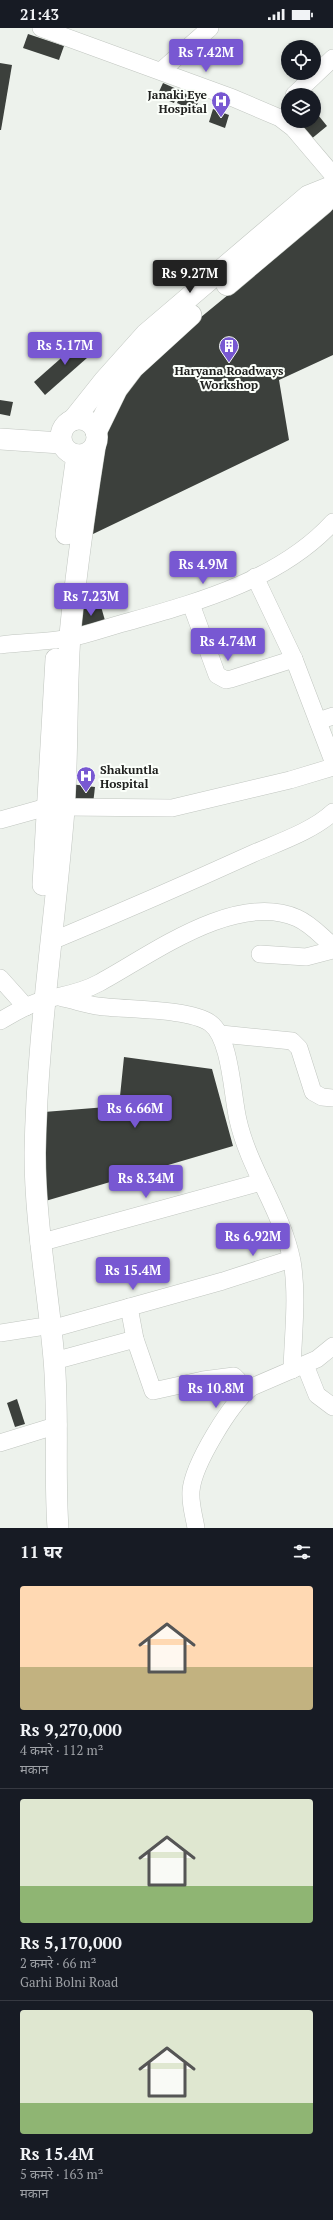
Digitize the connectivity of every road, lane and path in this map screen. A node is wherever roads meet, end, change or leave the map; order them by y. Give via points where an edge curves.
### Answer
1 (41, 28) edge
2 (210, 28) edge
3 (68, 32) edge
4 (333, 58) edge
5 (161, 71) junction
6 (301, 88) edge
7 (281, 108) edge
8 (273, 115) junction
9 (333, 175) edge
10 (333, 186) edge
11 (333, 192) edge
12 (0, 427) edge
13 (77, 438) junction
14 (0, 439) edge
15 (333, 522) edge
16 (255, 577) junction
17 (191, 604) junction
18 (64, 638) junction
19 (0, 644) edge
20 (294, 659) junction
21 (325, 718) edge
22 (333, 761) edge
23 (333, 767) edge
24 (56, 808) junction
25 (333, 812) edge
26 (0, 820) edge
27 (52, 941) junction
28 (333, 946) edge
29 (333, 950) edge
30 (260, 954) dead end
31 (0, 978) edge
32 (41, 1002) junction
33 (0, 1021) edge
34 (221, 1034) junction
35 (333, 1098) edge
36 (261, 1182) junction
37 (39, 1243) junction
38 (291, 1259) junction
39 (129, 1307) junction
40 (45, 1328) junction
41 (0, 1333) edge
42 (135, 1339) junction
43 (333, 1347) edge
44 (54, 1362) junction
45 (298, 1367) junction
46 (243, 1394) junction
47 (333, 1407) edge
48 (53, 1433) junction
49 (0, 1443) edge
50 (58, 1528) edge
51 (196, 1528) edge

1 - 3 street
2 - 5 street
3 - 5 street
4 - 6 street
5 - 8 street
7 - 8 street
8 - 9 street via 287,122
10 - 13 main road via 308,196 146,334 104,381
11 - 13 main road via 323,204 176,328 133,368
12 - 13 main road
13 - 14 main road
13 - 18 main road via 66,538
15 - 16 street via 312,543
16 - 17 street via 211,598
16 - 20 street
17 - 18 street
17 - 20 street via 217,675 221,678 231,679
18 - 19 street
18 - 24 main road
20 - 21 street
21 - 22 street
23 - 24 street via 172,808
24 - 26 street
24 - 27 main road
24 - 32 main road via 44,880
25 - 27 street via 320,822 275,844 156,898
27 - 32 main road
28 - 32 street via 307,924 291,916 274,912 242,915 196,928 99,983
29 - 30 street via 306,957
31 - 32 street
32 - 33 street
32 - 34 street via 147,1009 190,1015 208,1021
32 - 37 main road via 36,1112 36,1201
32 - 40 main road via 24,1168 25,1220
34 - 35 street via 292,1041 299,1048 313,1092 322,1098
34 - 36 street via 240,1131
36 - 37 street
36 - 38 street via 287,1243
37 - 40 main road
38 - 39 street
38 - 45 street
39 - 40 street
39 - 42 street
40 - 41 street
40 - 44 main road
40 - 48 main road
42 - 44 street
42 - 46 street via 153,1391 234,1376
43 - 45 street
44 - 48 main road
45 - 46 street via 252,1387
45 - 47 street via 317,1395
46 - 51 street via 213,1438 194,1479 191,1492
48 - 49 street
48 - 50 main road

